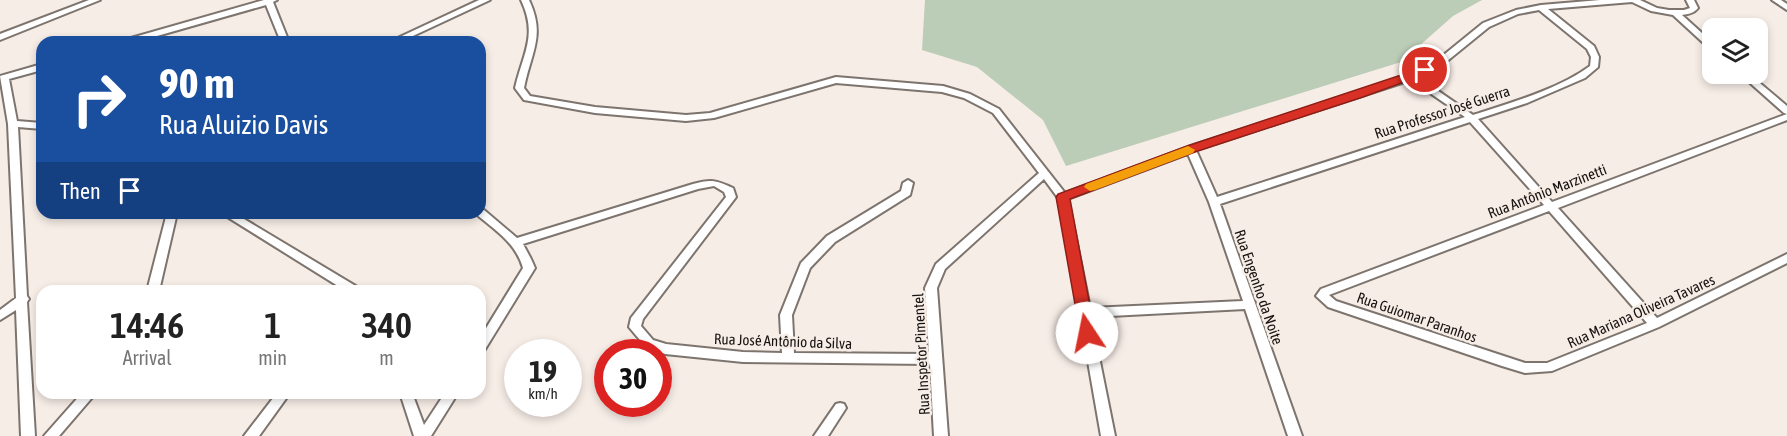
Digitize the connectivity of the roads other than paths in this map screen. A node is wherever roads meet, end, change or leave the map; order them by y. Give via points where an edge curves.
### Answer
1 (96, 0) edge
2 (270, 0) edge
3 (486, 0) edge
4 (525, 0) edge
5 (1632, 0) edge
6 (1690, 0) edge
7 (1776, 0) edge
8 (1541, 7) junction
9 (1787, 8) edge
10 (1675, 14) junction
11 (147, 36) edge
12 (283, 36) edge
13 (406, 36) edge
14 (0, 37) edge
15 (1702, 37) edge
16 (36, 69) edge
17 (1412, 77) junction
18 (2, 78) edge
19 (1756, 84) edge
20 (1787, 111) edge
21 (1787, 117) edge
22 (1472, 118) junction
23 (13, 124) junction
24 (36, 126) edge
25 (1191, 149) junction
26 (1043, 175) junction
27 (908, 183) dead end
28 (1063, 197) junction
29 (1214, 202) junction
30 (1550, 206) junction
31 (486, 217) edge
32 (171, 219) edge
33 (236, 219) edge
34 (517, 242) junction
35 (1787, 258) edge
36 (154, 285) edge
37 (345, 285) edge
38 (1324, 298) joint
39 (22, 299) junction
40 (1249, 305) junction
41 (1083, 313) junction
42 (0, 316) edge
43 (1655, 324) junction
44 (486, 338) edge
45 (788, 357) junction
46 (936, 359) junction
47 (1503, 361) joint
48 (85, 399) edge
49 (279, 399) edge
50 (408, 399) edge
51 (448, 399) edge
52 (840, 408) dead end
53 (28, 436) edge
54 (51, 436) edge
55 (251, 436) edge
56 (423, 436) edge
57 (821, 436) edge
58 (941, 436) edge
59 (1108, 436) edge
60 (1294, 436) edge

1 - 14 street
2 - 11 street
2 - 12 street
3 - 13 street
4 - 26 street via 536,22 519,88 527,98 595,110 686,118 711,116 836,80 943,89 996,111
5 - 8 street
5 - 10 street
6 - 10 street via 1694,8 1691,11
7 - 9 street
8 - 17 street via 1516,12 1486,25 1438,64
8 - 22 street, Rua Professor José Guerra via 1592,48 1594,67 1524,101
10 - 15 street
16 - 18 street
17 - 22 street
17 - 25 street
18 - 23 street
19 - 20 street
21 - 30 street, Rua Antônio Marzinetti
22 - 29 street, Rua Professor José Guerra
22 - 30 street
23 - 24 street
23 - 39 street
25 - 28 street
25 - 29 street, Rua Engenho da Noite
26 - 28 street
26 - 46 street, Rua Inspetor Pimentel via 940,267 931,288
27 - 45 street via 906,193 831,239 805,266 786,315
28 - 41 street
29 - 40 street, Rua Engenho da Noite
30 - 38 street, Rua Antônio Marzinetti via 1325,292
30 - 43 street
31 - 34 street
32 - 36 street
33 - 37 street
34 - 44 street via 529,268
34 - 45 street, Rua José Antônio da Silva via 697,186 724,186 731,194 724,208 637,318 636,327 649,344 665,349
35 - 43 street, Rua Mariana Oliveira Tavares
38 - 47 street, Rua Guiomar Paranhos via 1332,304
39 - 42 street
39 - 53 street
40 - 41 street
40 - 60 street, Rua Engenho da Noite
41 - 59 street
43 - 47 street, Rua Mariana Oliveira Tavares via 1548,368 1525,368
45 - 46 street, Rua José Antônio da Silva
46 - 58 street, Rua Inspetor Pimentel
48 - 54 street
49 - 55 street
50 - 56 street
51 - 56 street
52 - 57 street

